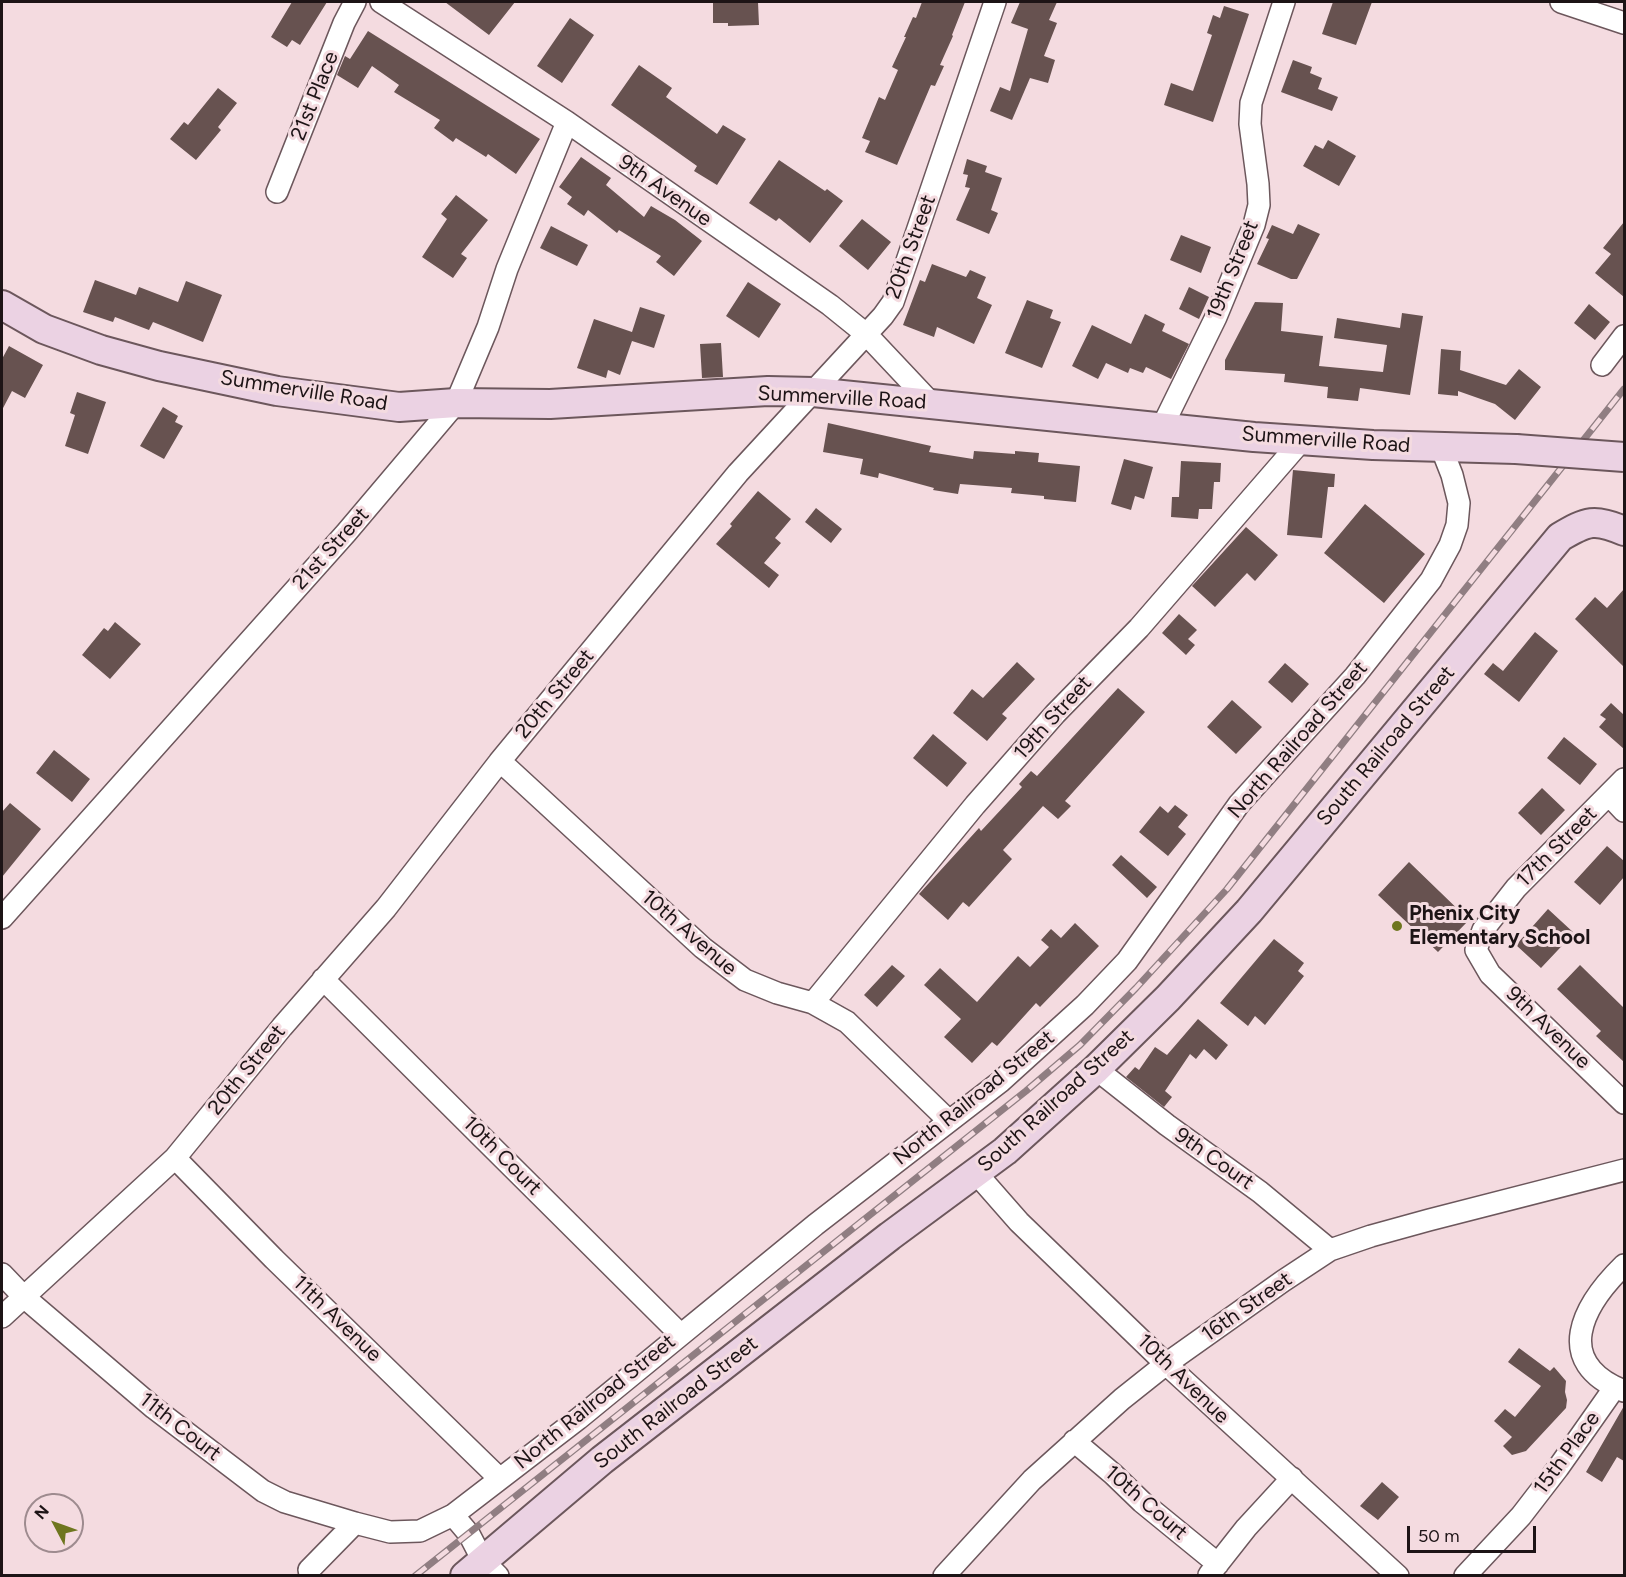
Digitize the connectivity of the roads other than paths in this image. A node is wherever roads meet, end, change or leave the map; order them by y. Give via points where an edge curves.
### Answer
1 (355, 2) edge
2 (381, 2) edge
3 (995, 2) edge
4 (1284, 2) edge
5 (1562, 2) edge
6 (1624, 23) edge
7 (567, 122) junction
8 (277, 192) dead end
9 (2, 305) edge
10 (866, 334) junction
11 (1624, 336) edge
12 (1602, 365) dead end
13 (813, 392) junction
14 (456, 403) junction
15 (931, 403) junction
16 (1162, 427) junction
17 (1302, 440) junction
18 (1441, 447) junction
19 (1624, 457) edge
20 (1624, 531) edge
21 (500, 761) junction
22 (1624, 779) edge
23 (1609, 795) junction
24 (1624, 811) edge
25 (2, 918) edge
26 (1476, 950) joint
27 (323, 978) junction
28 (813, 1003) junction
29 (1096, 1070) junction
30 (1624, 1103) edge
31 (949, 1121) junction
32 (175, 1158) junction
33 (1624, 1170) edge
34 (976, 1173) junction
35 (1330, 1250) junction
36 (1624, 1265) edge
37 (2, 1274) edge
38 (24, 1297) junction
39 (2, 1317) edge
40 (680, 1334) junction
41 (1166, 1364) junction
42 (1620, 1389) edge
43 (1074, 1441) junction
44 (1292, 1478) junction
45 (500, 1479) junction
46 (453, 1515) junction
47 (355, 1523) junction
48 (309, 1570) dead end
49 (1213, 1570) edge
50 (482, 1571) edge
51 (944, 1575) edge
52 (1398, 1575) edge
53 (1465, 1575) edge

1 - 8 street, 21st Place
2 - 7 street, 9th Avenue
3 - 10 street, 20th Street via 893,302
4 - 16 street, 19th Street via 1251,103 1259,205 1254,225 1216,317
5 - 6 street
7 - 10 street, 9th Avenue via 830,304
7 - 14 street, 21st Street
9 - 14 main road, Summerville Road via 44,329 159,366 338,400 399,407
10 - 13 street, 20th Street
10 - 15 street, 9th Avenue
11 - 12 street
13 - 14 main road, Summerville Road via 768,391 550,404
13 - 15 main road, Summerville Road
13 - 21 street, 20th Street via 738,473
14 - 25 street, 21st Street via 346,533
15 - 16 main road, Summerville Road
16 - 17 main road, Summerville Road
17 - 18 main road, Summerville Road
17 - 28 street, 19th Street via 1140,628 1055,714 975,805
18 - 19 main road, Summerville Road, bridge
18 - 31 street, North Railroad Street via 1459,503 1450,545 1431,580 1355,676 1239,804 1127,961 1009,1074
20 - 29 main road, South Railroad Street via 1606,523 1581,524 1560,537 1249,910
21 - 27 street, 20th Street via 424,861
21 - 28 street, 10th Avenue via 704,948 745,980
22 - 23 street, 17th Street
23 - 24 street
23 - 26 street, 17th Street via 1516,888 1483,930
26 - 30 street, 9th Avenue via 1490,974
27 - 32 street, 20th Street
27 - 40 street, 10th Court
28 - 31 street, 10th Avenue via 847,1022
29 - 34 main road, South Railroad Street
29 - 35 street, 9th Court via 1260,1191
31 - 40 street, North Railroad Street
32 - 38 street, 20th Street
32 - 45 street, 11th Avenue
33 - 35 street, 16th Street
34 - 41 street, 10th Avenue via 1018,1222
34 - 50 main road, South Railroad Street via 554,1498
35 - 41 street, 16th Street
36 - 42 street, 15th Place via 1604,1285 1581,1328 1581,1351 1591,1371
37 - 38 street
38 - 39 street, 20th Street
38 - 47 street, 11th Court via 162,1414 263,1491 285,1502
40 - 45 street, North Railroad Street
41 - 43 street, 16th Street
41 - 44 street, 10th Avenue
42 - 53 street, 15th Place via 1521,1516
43 - 49 street, 10th Court
43 - 51 street, 16th Street via 1025,1487
44 - 49 street
44 - 52 street, 10th Avenue
45 - 46 street, North Railroad Street
46 - 47 street, North Railroad Street via 420,1531 390,1532
46 - 50 street via 469,1534
47 - 48 street

